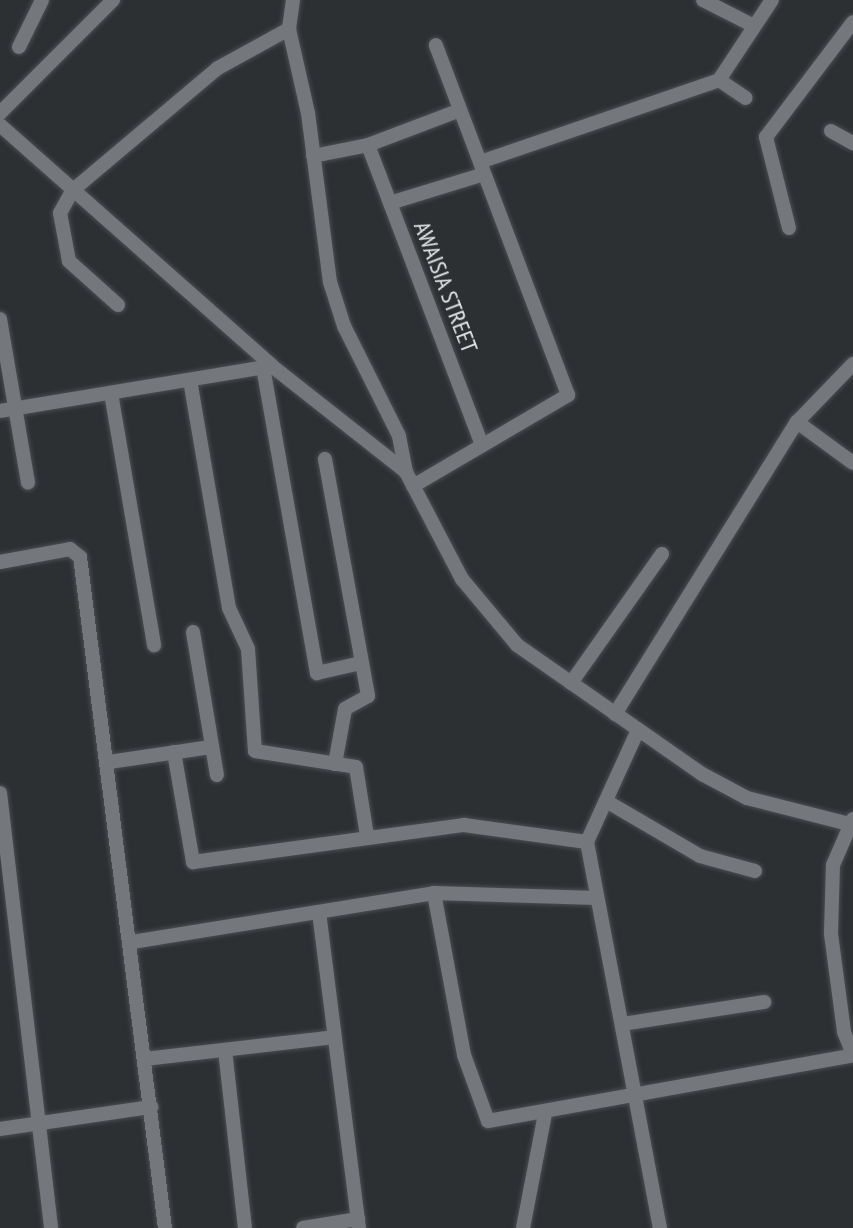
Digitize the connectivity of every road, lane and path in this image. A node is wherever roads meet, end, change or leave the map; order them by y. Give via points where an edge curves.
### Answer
1 (42, 0) edge
2 (113, 0) edge
3 (293, 0) edge
4 (704, 0) edge
5 (772, 0) edge
6 (853, 22) edge
7 (754, 26) junction
8 (289, 29) junction
9 (436, 45) dead end
10 (19, 47) dead end
11 (719, 80) junction
12 (746, 98) dead end
13 (460, 110) junction
14 (0, 113) edge
15 (0, 125) edge
16 (831, 131) dead end
17 (853, 143) edge
18 (368, 145) junction
19 (313, 156) junction
20 (482, 168) junction
21 (73, 190) junction
22 (390, 203) junction
23 (789, 228) dead end
24 (118, 305) dead end
25 (0, 319) edge
26 (853, 364) edge
27 (268, 367) junction
28 (190, 380) junction
29 (111, 393) junction
30 (16, 409) junction
31 (0, 411) edge
32 (797, 422) junction
33 (482, 446) junction
34 (325, 459) dead end
35 (853, 463) edge
36 (410, 479) junction
37 (28, 483) dead end
38 (662, 554) dead end
39 (0, 562) edge
40 (193, 632) dead end
41 (154, 645) dead end
42 (361, 663) junction
43 (571, 683) junction
44 (615, 714) junction
45 (638, 730) junction
46 (211, 747) junction
47 (174, 752) junction
48 (109, 762) junction
49 (335, 764) junction
50 (217, 775) dead end
51 (0, 793) edge
52 (606, 801) junction
53 (852, 823) edge
54 (367, 835) junction
55 (587, 842) junction
56 (755, 872) dead end
57 (434, 893) junction
58 (597, 898) junction
59 (320, 912) junction
60 (132, 942) junction
61 (764, 1002) dead end
62 (622, 1024) junction
63 (849, 1030) edge
64 (334, 1037) junction
65 (225, 1050) junction
66 (853, 1055) edge
67 (145, 1059) junction
68 (636, 1097) junction
69 (151, 1107) junction
70 (545, 1114) junction
71 (39, 1124) junction
72 (0, 1129) edge
73 (358, 1224) edge
74 (51, 1228) edge
75 (165, 1228) edge
76 (246, 1228) edge
77 (303, 1228) edge
78 (523, 1228) edge
79 (660, 1228) edge

1 - 10 street
2 - 14 street
3 - 8 street
4 - 7 street
5 - 7 street
6 - 23 street via 766,137
7 - 11 street
8 - 19 street
8 - 21 street via 218,68
9 - 13 street
11 - 12 street
11 - 20 street
13 - 18 street
13 - 20 street
15 - 21 street
16 - 17 street
18 - 19 street
18 - 22 street, AWAISIA STREET
19 - 36 street via 330,282 344,326 399,436
20 - 22 street
20 - 33 street via 568,395
21 - 24 street via 60,213 69,261
21 - 27 street
22 - 33 street, AWAISIA STREET
25 - 30 street
26 - 32 street
27 - 28 street
27 - 36 street
27 - 42 street via 317,673
28 - 29 street
28 - 49 street via 229,608 248,649 255,751
29 - 30 street
29 - 41 street
30 - 31 street
30 - 37 street
32 - 35 street
32 - 44 street
33 - 36 street
34 - 42 street
36 - 43 street via 462,579 517,645
38 - 43 street
39 - 48 street via 70,549 80,557
40 - 46 street
42 - 49 street via 368,696 345,709
43 - 44 street
44 - 45 street
45 - 52 street
45 - 53 street via 747,798
46 - 47 street
46 - 50 street
47 - 48 street
47 - 54 street via 193,862
48 - 60 street
49 - 54 street via 356,767
51 - 71 street
52 - 55 street
52 - 56 street via 700,856
53 - 63 street via 832,879 831,934
54 - 55 street via 464,825
55 - 58 street
57 - 58 street
57 - 59 street
57 - 70 street via 464,1055 484,1116 494,1122
58 - 62 street
59 - 60 street
59 - 64 street
60 - 67 street
61 - 62 street
62 - 68 street
63 - 66 street
64 - 65 street
64 - 73 street
65 - 67 street
65 - 76 street
66 - 68 street
67 - 69 street
68 - 70 street
68 - 79 street
69 - 71 street
69 - 75 street
70 - 78 street
71 - 72 street
71 - 74 street
73 - 77 street

